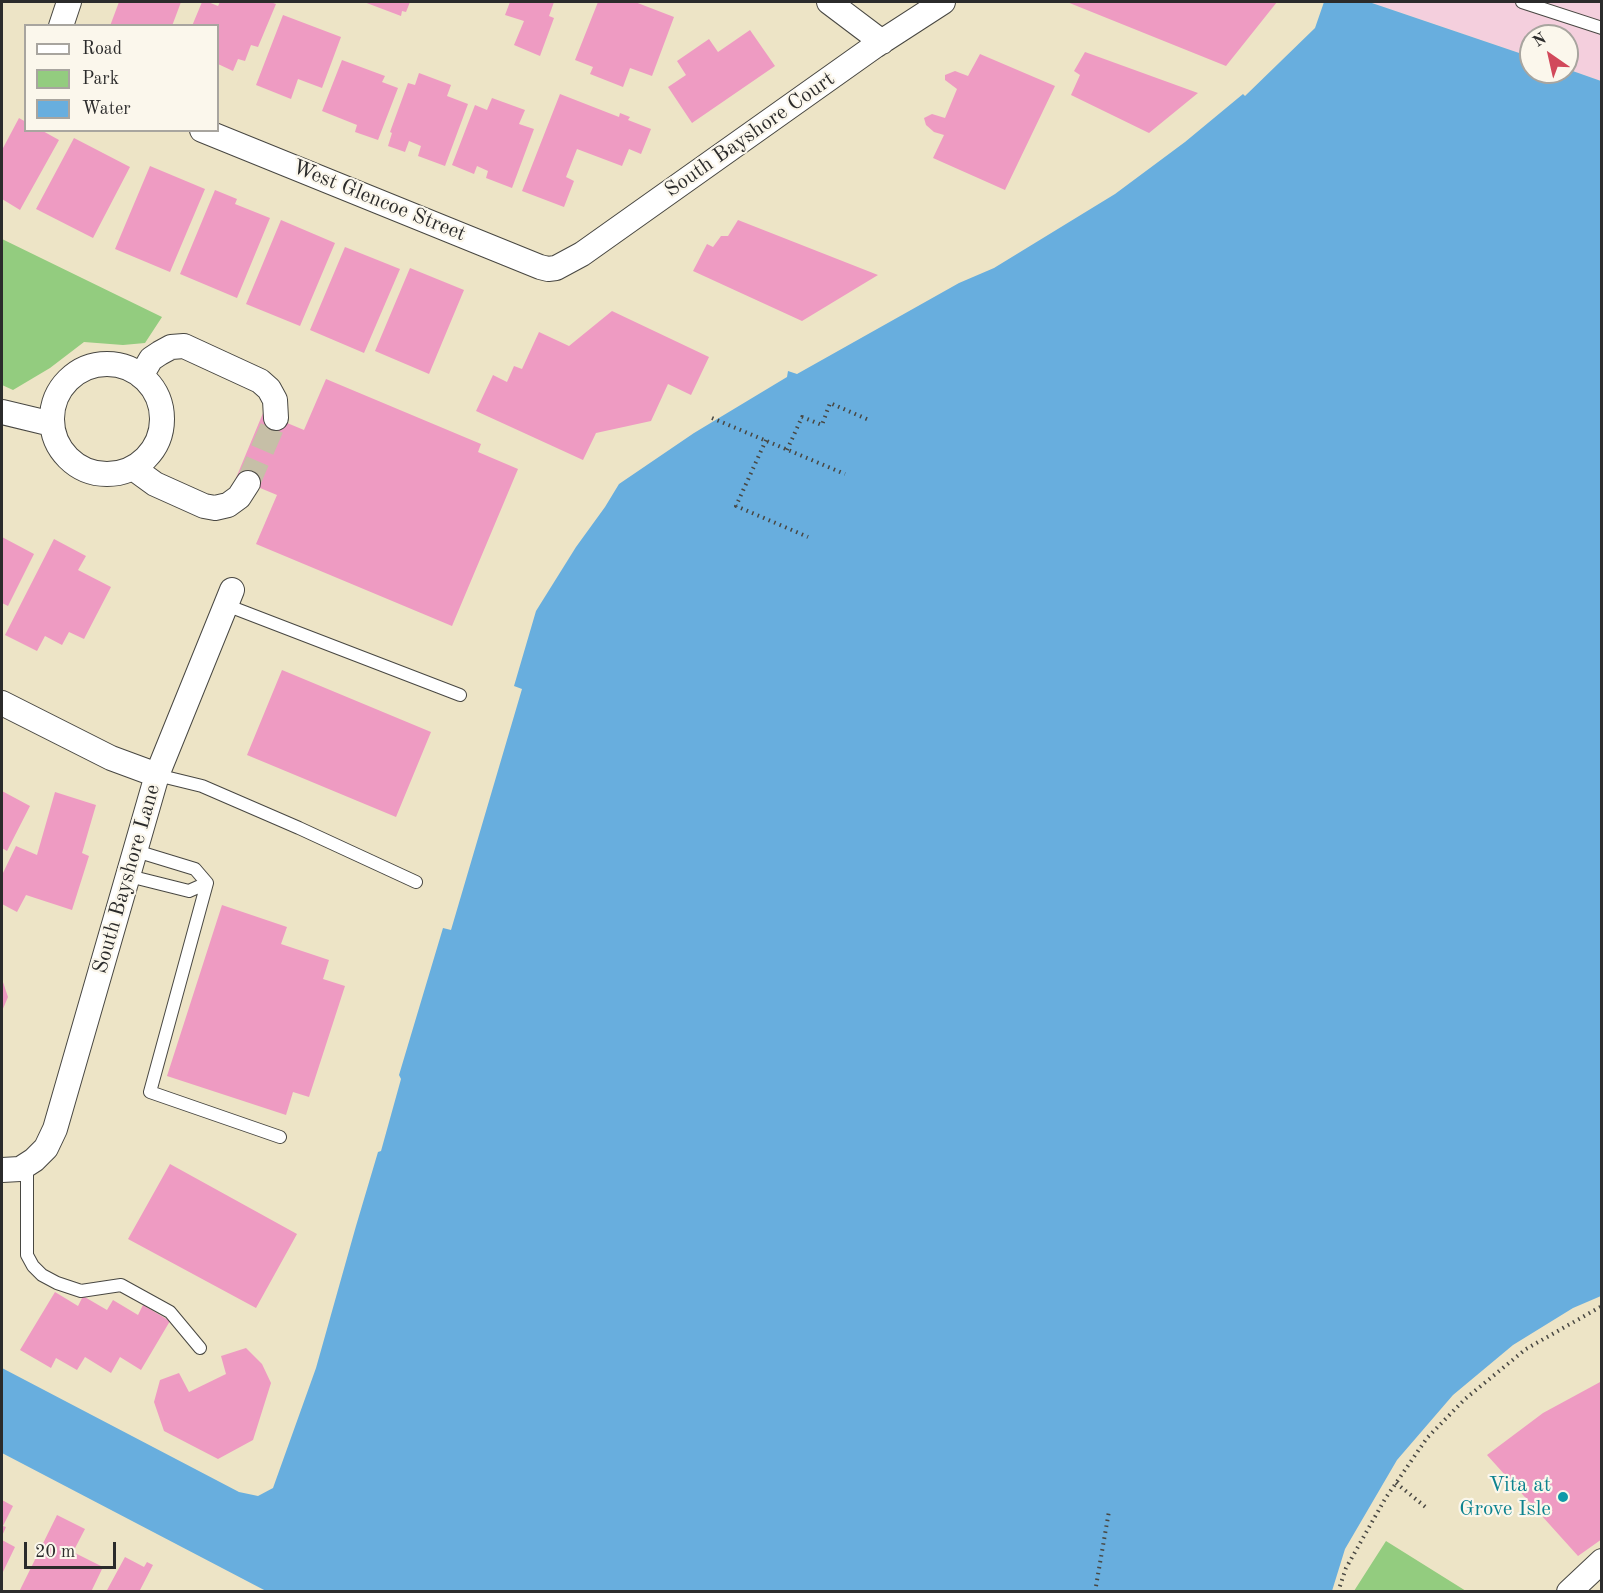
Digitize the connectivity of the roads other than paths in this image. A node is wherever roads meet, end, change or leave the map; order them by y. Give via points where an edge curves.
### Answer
1 (69, 2) edge
2 (829, 2) edge
3 (943, 2) edge
4 (1523, 2) edge
5 (62, 24) edge
6 (1602, 28) edge
7 (882, 42) junction
8 (207, 132) edge
9 (556, 268) joint
10 (141, 376) junction
11 (2, 412) edge
12 (276, 418) tunnel mouth
13 (52, 424) junction
14 (133, 468) junction
15 (248, 483) tunnel mouth
16 (229, 598) joint
17 (460, 695) dead end
18 (2, 703) edge
19 (157, 775) junction
20 (136, 851) junction
21 (129, 876) junction
22 (416, 882) dead end
23 (207, 883) junction
24 (280, 1137) dead end
25 (27, 1166) junction
26 (2, 1170) edge
27 (200, 1348) dead end
28 (1602, 1561) edge
29 (1569, 1592) edge

1 - 5 street
2 - 7 street
3 - 7 street, South Bayshore Court
4 - 6 lane
7 - 9 street, South Bayshore Court via 582,254
8 - 9 street, West Glencoe Street via 540,267
10 - 12 street via 151,359 171,347 184,346 260,381 275,400
10 - 13 street via 116,366 102,365 82,371 57,396
10 - 14 street via 157,398 162,424 153,450
11 - 13 street
13 - 14 street via 59,446 74,463 88,471 103,474
14 - 15 street via 155,484 215,508 228,506
16 - 17 lane
16 - 19 street, South Bayshore Lane
18 - 19 street via 111,758
19 - 20 street, South Bayshore Lane
19 - 22 lane via 202,786
20 - 21 street, South Bayshore Lane
20 - 23 lane via 195,869
21 - 23 lane via 189,891
21 - 25 street, South Bayshore Lane via 55,1129 40,1156
23 - 24 lane via 150,1092
25 - 26 street
25 - 27 lane via 27,1255 33,1266 57,1283 81,1291 121,1285 170,1312
28 - 29 street

